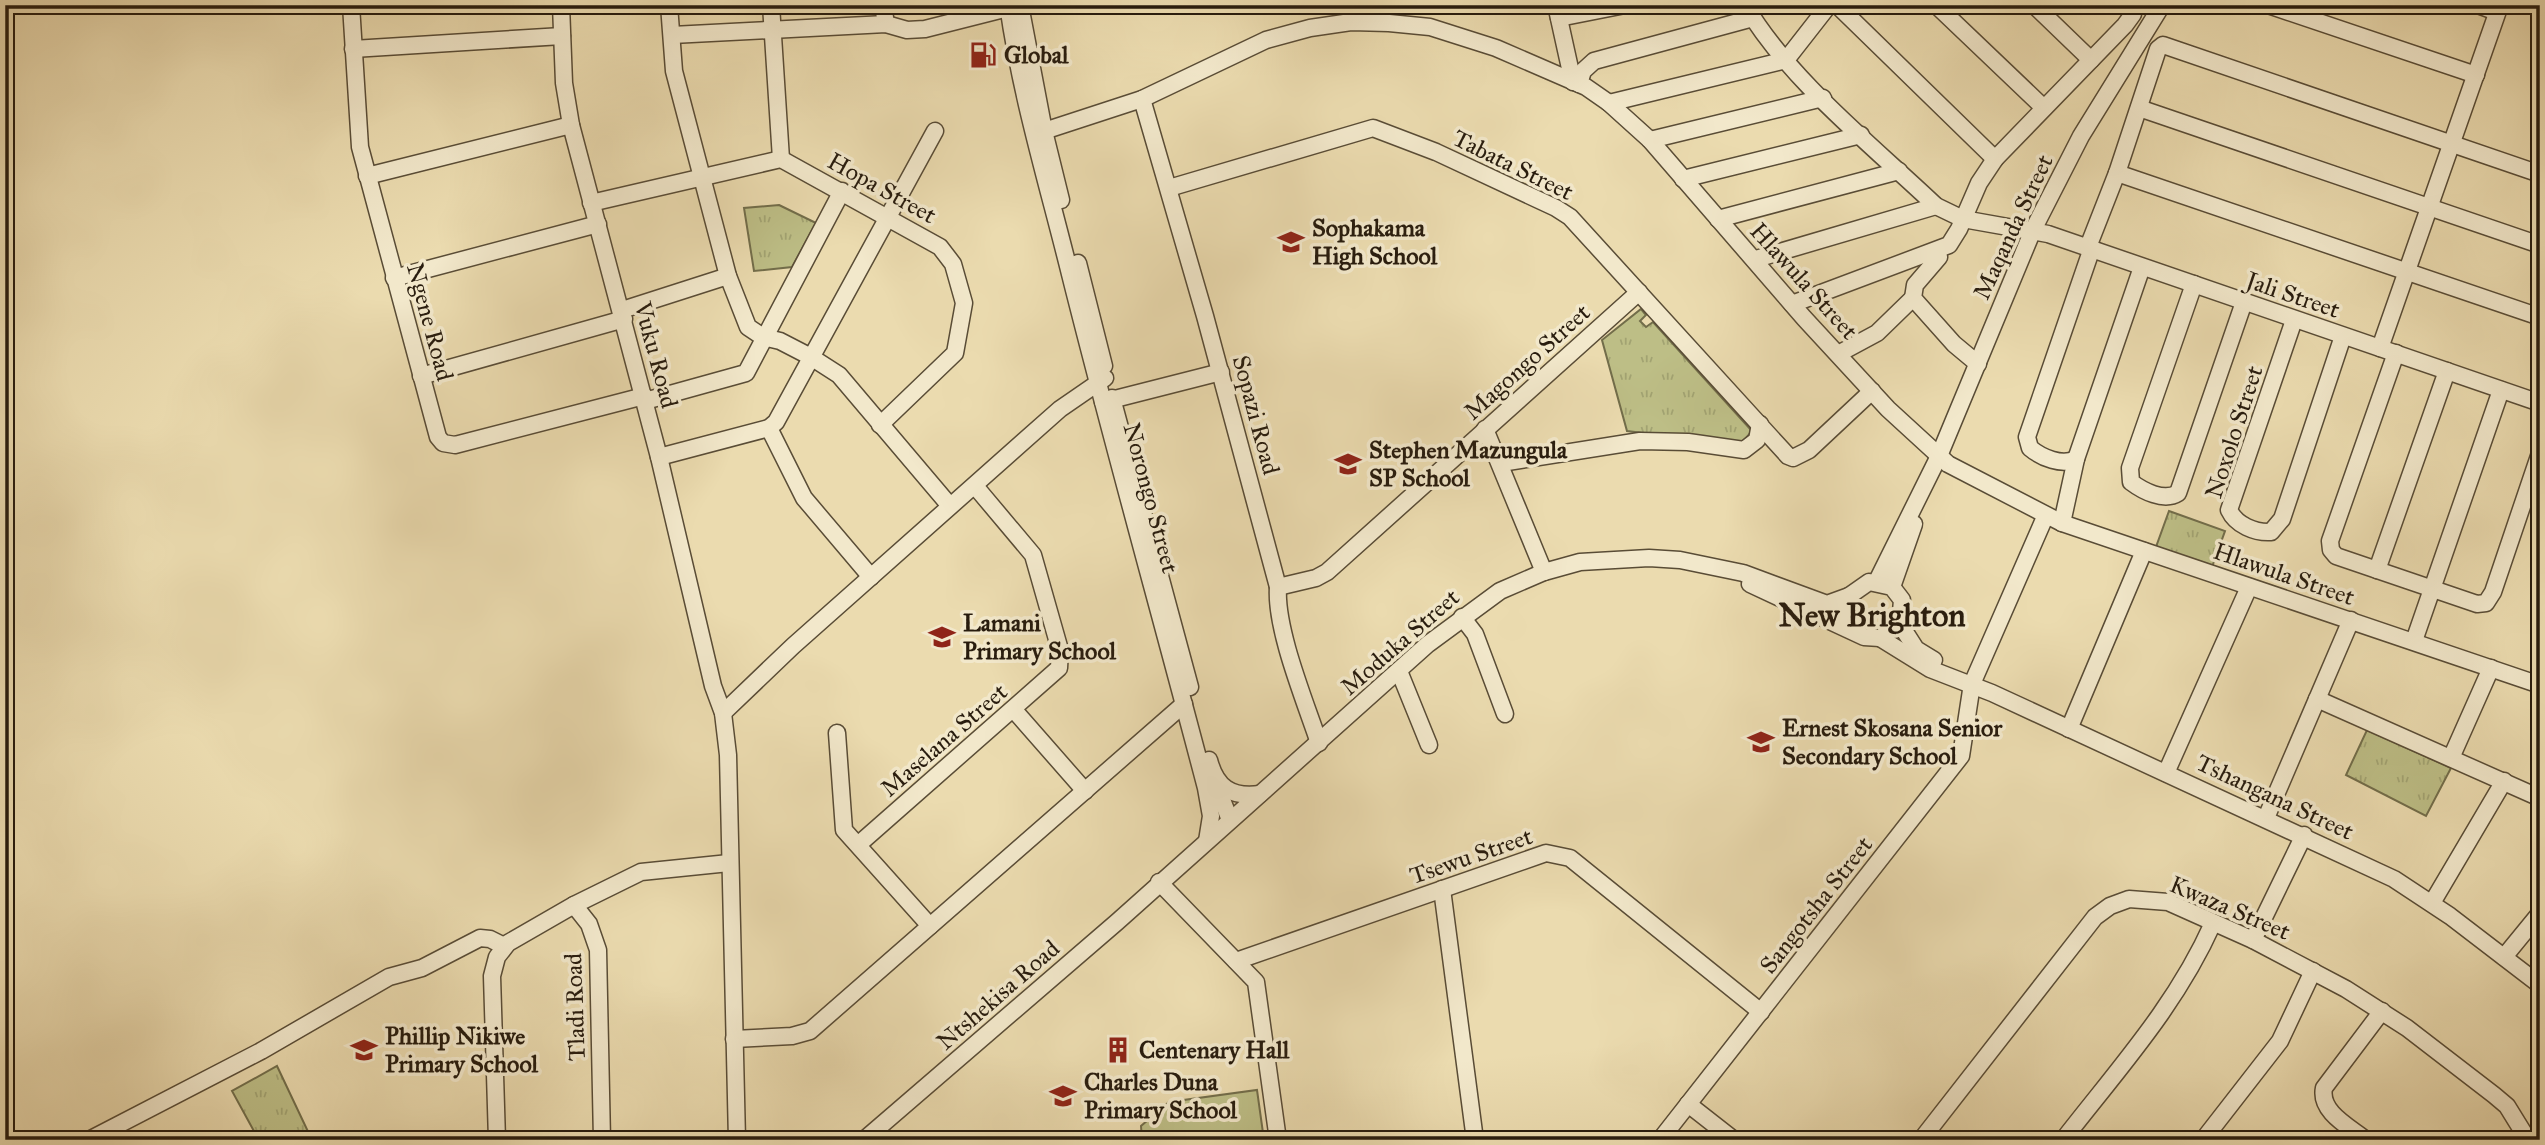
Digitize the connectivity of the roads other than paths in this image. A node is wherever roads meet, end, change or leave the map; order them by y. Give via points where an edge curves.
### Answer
1 (351, 5) edge
2 (561, 5) edge
3 (669, 5) edge
4 (771, 5) edge
5 (883, 5) edge
6 (1625, 5) edge
7 (1829, 5) edge
8 (1837, 5) edge
9 (1936, 5) edge
10 (2034, 5) edge
11 (2132, 5) edge
12 (2162, 5) edge
13 (2268, 5) edge
14 (2478, 5) edge
15 (1012, 6) edge
16 (2498, 8) edge
17 (1558, 12) edge
18 (1749, 12) edge
19 (886, 23) junction
20 (773, 28) junction
21 (671, 35) junction
22 (562, 36) junction
23 (353, 49) junction
24 (1786, 60) junction
25 (2091, 60) junction
26 (2476, 75) junction
27 (1576, 83) junction
28 (1142, 99) junction
29 (1823, 99) junction
30 (1609, 103) junction
31 (2044, 108) junction
32 (2139, 108) junction
33 (571, 125) junction
34 (934, 131) dead end
35 (1044, 131) junction
36 (1861, 135) junction
37 (1650, 140) junction
38 (2452, 144) junction
39 (781, 159) junction
40 (1995, 159) junction
41 (1046, 163) junction
42 (1899, 171) junction
43 (2117, 173) junction
44 (2540, 174) edge
45 (367, 176) junction
46 (702, 176) junction
47 (1683, 179) junction
48 (1170, 188) junction
49 (842, 191) junction
50 (591, 203) junction
51 (1936, 206) junction
52 (2429, 207) junction
53 (888, 216) junction
54 (1718, 219) junction
55 (1963, 219) junction
56 (598, 224) junction
57 (2033, 230) junction
58 (2540, 245) edge
59 (2090, 248) junction
60 (1937, 251) junction
61 (1756, 258) junction
62 (2142, 267) junction
63 (2407, 271) junction
64 (728, 276) junction
65 (394, 278) junction
66 (2194, 284) junction
67 (1639, 292) junction
68 (1913, 298) junction
69 (2244, 302) junction
70 (1792, 303) junction
71 (623, 315) junction
72 (2540, 317) edge
73 (2294, 320) junction
74 (2343, 336) junction
75 (763, 337) junction
76 (2388, 351) junction
77 (1839, 354) junction
78 (811, 356) junction
79 (1978, 364) junction
80 (2447, 371) junction
81 (1221, 372) junction
82 (421, 376) junction
83 (1102, 380) junction
84 (2501, 390) junction
85 (1872, 391) junction
86 (644, 398) junction
87 (1107, 401) junction
88 (2540, 402) edge
89 (1760, 424) junction
90 (880, 425) junction
91 (769, 428) junction
92 (1485, 429) junction
93 (2540, 453) edge
94 (1939, 456) junction
95 (659, 457) junction
96 (2077, 458) junction
97 (1501, 463) junction
98 (975, 486) junction
99 (950, 506) junction
100 (2045, 517) junction
101 (2062, 523) junction
102 (2144, 551) junction
103 (1724, 569) junction
104 (2378, 570) junction
105 (1544, 572) junction
106 (871, 577) junction
107 (1884, 584) junction
108 (1278, 587) junction
109 (2249, 587) junction
110 (2433, 589) junction
111 (1849, 596) junction
112 (1462, 617) junction
113 (2351, 620) junction
114 (1900, 624) junction
115 (1857, 633) junction
116 (1880, 638) junction
117 (2414, 641) junction
118 (2491, 668) junction
119 (1399, 671) junction
120 (1972, 684) junction
121 (2540, 685) edge
122 (2317, 699) junction
123 (1184, 704) junction
124 (1014, 710) junction
125 (723, 713) junction
126 (1504, 714) dead end
127 (2069, 729) junction
128 (837, 733) dead end
129 (1319, 743) junction
130 (1429, 745) dead end
131 (2451, 758) junction
132 (2166, 773) junction
133 (1215, 780) junction
134 (2504, 781) junction
135 (2538, 790) edge
136 (1085, 791) junction
137 (1260, 794) junction
138 (2266, 818) junction
139 (1230, 820) junction
140 (2304, 835) junction
141 (1207, 841) junction
142 (859, 844) junction
143 (729, 863) junction
144 (1158, 882) junction
145 (1442, 889) junction
146 (2432, 903) junction
147 (574, 905) junction
148 (2540, 913) edge
149 (2213, 923) junction
150 (930, 926) junction
151 (2253, 940) junction
152 (504, 946) junction
153 (2504, 957) junction
154 (1236, 961) junction
155 (2314, 971) junction
156 (2540, 985) edge
157 (2382, 1011) junction
158 (1760, 1012) junction
159 (734, 1039) junction
160 (1688, 1104) junction
161 (89, 1140) edge
162 (497, 1140) edge
163 (602, 1140) edge
164 (737, 1140) edge
165 (864, 1140) edge
166 (1278, 1140) edge
167 (1475, 1140) edge
168 (1660, 1140) edge
169 (1734, 1140) edge
170 (1921, 1140) edge
171 (2063, 1140) edge
172 (2203, 1140) edge
173 (2366, 1140) edge
174 (2528, 1140) edge

1 - 23 street, Ngene Road
2 - 22 street, Vuku Road
3 - 21 street
4 - 20 street
5 - 19 street
6 - 17 street
7 - 24 street
8 - 40 street
9 - 31 street
10 - 25 street
11 - 25 street via 2131,18
12 - 57 street, Maqanda Street via 2081,135
13 - 26 street
14 - 16 street
15 - 19 street via 925,29 907,30
15 - 35 street
15 - 41 street
16 - 26 street
17 - 27 street
18 - 24 street, Jali Street
18 - 27 street via 1594,61
19 - 20 street
20 - 21 street
20 - 39 street
21 - 46 street via 674,71
22 - 23 street
22 - 33 street, Vuku Road
23 - 45 street, Ngene Road via 358,132
24 - 29 street, Jali Street
24 - 30 street
25 - 31 street
26 - 38 street
27 - 28 street, Hlawula Street via 1496,48 1430,27 1351,22 1310,27 1266,40
27 - 30 street, Hlawula Street
28 - 35 street, Hlawula Street
28 - 48 street, Sopazi Road
29 - 36 street, Jali Street
29 - 37 street
30 - 37 street, Hlawula Street
31 - 40 street
32 - 38 street via 2158,49 2166,44
32 - 43 street
32 - 52 street
33 - 45 street
33 - 50 street, Vuku Road
34 - 53 street
35 - 41 street
36 - 42 street, Jali Street
36 - 47 street
37 - 47 street, Hlawula Street
38 - 44 street
38 - 52 street
39 - 46 street
39 - 49 street, Hopa Street
40 - 55 street
41 - 83 street, Norongo Street
42 - 51 street, Jali Street
42 - 54 street
43 - 59 street
43 - 63 street
45 - 65 street, Ngene Road
46 - 50 street
46 - 64 street
47 - 54 street, Hlawula Street
48 - 67 street, Tabata Street via 1373,128 1556,208 1570,217
48 - 81 street, Sopazi Road
49 - 53 street, Hopa Street
49 - 75 street, Ngene Road
50 - 56 street, Vuku Road
51 - 55 street, Jali Street
51 - 61 street
52 - 58 street
52 - 63 street
53 - 78 street
53 - 90 street, Hopa Street via 940,247 954,264 964,303 953,358
54 - 61 street, Hlawula Street
55 - 57 street, Jali Street
55 - 60 street via 1952,241
56 - 65 street
56 - 71 street, Vuku Road
57 - 59 street, Jali Street
57 - 79 street, Maqanda Street
59 - 62 street, Jali Street
59 - 96 street via 2027,437 2030,448 2042,456 2063,462
60 - 68 street via 1939,257 1915,285
60 - 70 street
61 - 70 street, Hlawula Street
62 - 66 street, Jali Street
62 - 96 street
63 - 72 street
63 - 76 street
64 - 71 street
64 - 75 street via 748,327
65 - 82 street, Ngene Road
66 - 69 street, Jali Street
66 - 69 street via 2130,468 2131,482 2165,497 2178,493
67 - 89 street, Tabata Street
67 - 92 street, Magongo Street
68 - 77 street via 1877,333
68 - 79 street
69 - 73 street, Jali Street
70 - 77 street, Hlawula Street
71 - 82 street
71 - 86 street, Vuku Road
73 - 74 street, Jali Street
73 - 74 street, Noxolo Street via 2229,510 2235,521 2253,529 2271,532 2282,519
74 - 76 street, Jali Street
75 - 78 street
75 - 86 street, Ngene Road via 741,376
76 - 80 street, Jali Street
76 - 104 street via 2330,541 2336,556
77 - 85 street, Hlawula Street
78 - 90 street via 844,379
78 - 91 street
79 - 94 street, Maqanda Street
80 - 84 street, Jali Street
80 - 104 street
81 - 87 street
81 - 108 street, Sopazi Road
82 - 86 street, Ngene Road via 438,437 451,445
83 - 87 street, Norongo Street
83 - 98 street via 1060,410
84 - 88 street, Jali Street
84 - 110 street
85 - 89 street, Tabata Street via 1809,450 1793,458 1780,451
85 - 94 street, Hlawula Street
86 - 95 street, Vuku Road
87 - 123 street, Norongo Street via 1123,488
87 - 133 street, Norongo Street
89 - 97 street via 1757,440 1744,450 1673,441 1624,443
90 - 99 street
91 - 95 street
91 - 106 street via 804,498
92 - 97 street
92 - 108 street, Magongo Street via 1327,572
93 - 110 street via 2489,600 2477,604
94 - 100 street, Hlawula Street
94 - 107 street, Maqanda Street
95 - 125 street, Vuku Road
96 - 101 street
97 - 105 street
98 - 99 street
98 - 124 street, Maselana Street via 1033,555 1061,654 1054,675
99 - 106 street
100 - 101 street, Hlawula Street
100 - 120 street, Sangotsha Street
101 - 102 street, Hlawula Street
102 - 109 street, Hlawula Street
102 - 127 street
103 - 105 street, Moduka Street via 1630,557 1580,562
103 - 111 street, Moduka Street via 1827,604
103 - 115 street, Moduka Street
104 - 110 street
105 - 112 street, Moduka Street via 1500,591
106 - 125 street
107 - 111 street via 1861,584
107 - 114 street via 1902,600
108 - 129 street, Sopazi Road via 1293,665
109 - 113 street, Hlawula Street
109 - 132 street
110 - 117 street
111 - 115 street via 1845,612
112 - 119 street, Moduka Street
112 - 126 street via 1475,634
113 - 117 street, Hlawula Street
113 - 122 street
114 - 116 street
114 - 120 street, Tshangana Street via 1916,649
115 - 116 street
116 - 120 street, Tshangana Street via 1930,669
117 - 118 street, Hlawula Street
118 - 121 street, Hlawula Street
118 - 131 street
119 - 129 street, Moduka Street
119 - 130 street
120 - 127 street, Tshangana Street
120 - 158 street, Sangotsha Street via 1965,744 1954,767
122 - 131 street
122 - 138 street
123 - 136 street
123 - 141 street, Norongo Street via 1210,808
124 - 136 street
124 - 142 street, Maselana Street
125 - 143 street, Vuku Road
127 - 132 street, Tshangana Street
128 - 142 street via 844,830
129 - 137 street, Moduka Street
131 - 134 street
132 - 138 street, Tshangana Street
133 - 137 street via 1237,795
133 - 139 street, Norongo Street
134 - 135 street
134 - 146 street
136 - 150 street
137 - 139 street, Moduka Street
138 - 140 street, Tshangana Street
139 - 141 street, Moduka Street
140 - 146 street, Tshangana Street
140 - 151 street
141 - 144 street, Moduka Street
142 - 150 street
143 - 147 street via 641,872
143 - 159 street, Vuku Road
144 - 154 street
144 - 165 street, Ntshekisa Road
145 - 154 street, Tsewu Street
145 - 158 street, Tsewu Street via 1546,853 1563,855
145 - 167 street
146 - 153 street, Tshangana Street
147 - 152 street, Tladi Road
147 - 163 street, Tladi Road via 589,924 598,950
148 - 153 street
149 - 151 street, Kwaza Street
149 - 170 street, Kwaza Street via 2168,902 2150,899 2129,899 2103,910
149 - 171 street via 2175,996
150 - 159 street via 806,1033
151 - 155 street, Kwaza Street
152 - 161 street via 480,939 422,968 389,977 261,1051
152 - 162 street via 492,976
153 - 156 street, Tshangana Street
154 - 166 street via 1259,990
155 - 157 street, Kwaza Street
155 - 172 street via 2280,1041
157 - 173 street via 2323,1094 2331,1112
157 - 174 street, Kwaza Street via 2507,1106
158 - 160 street, Sangotsha Street
159 - 164 street, Vuku Road
160 - 168 street, Sangotsha Street
160 - 169 street

